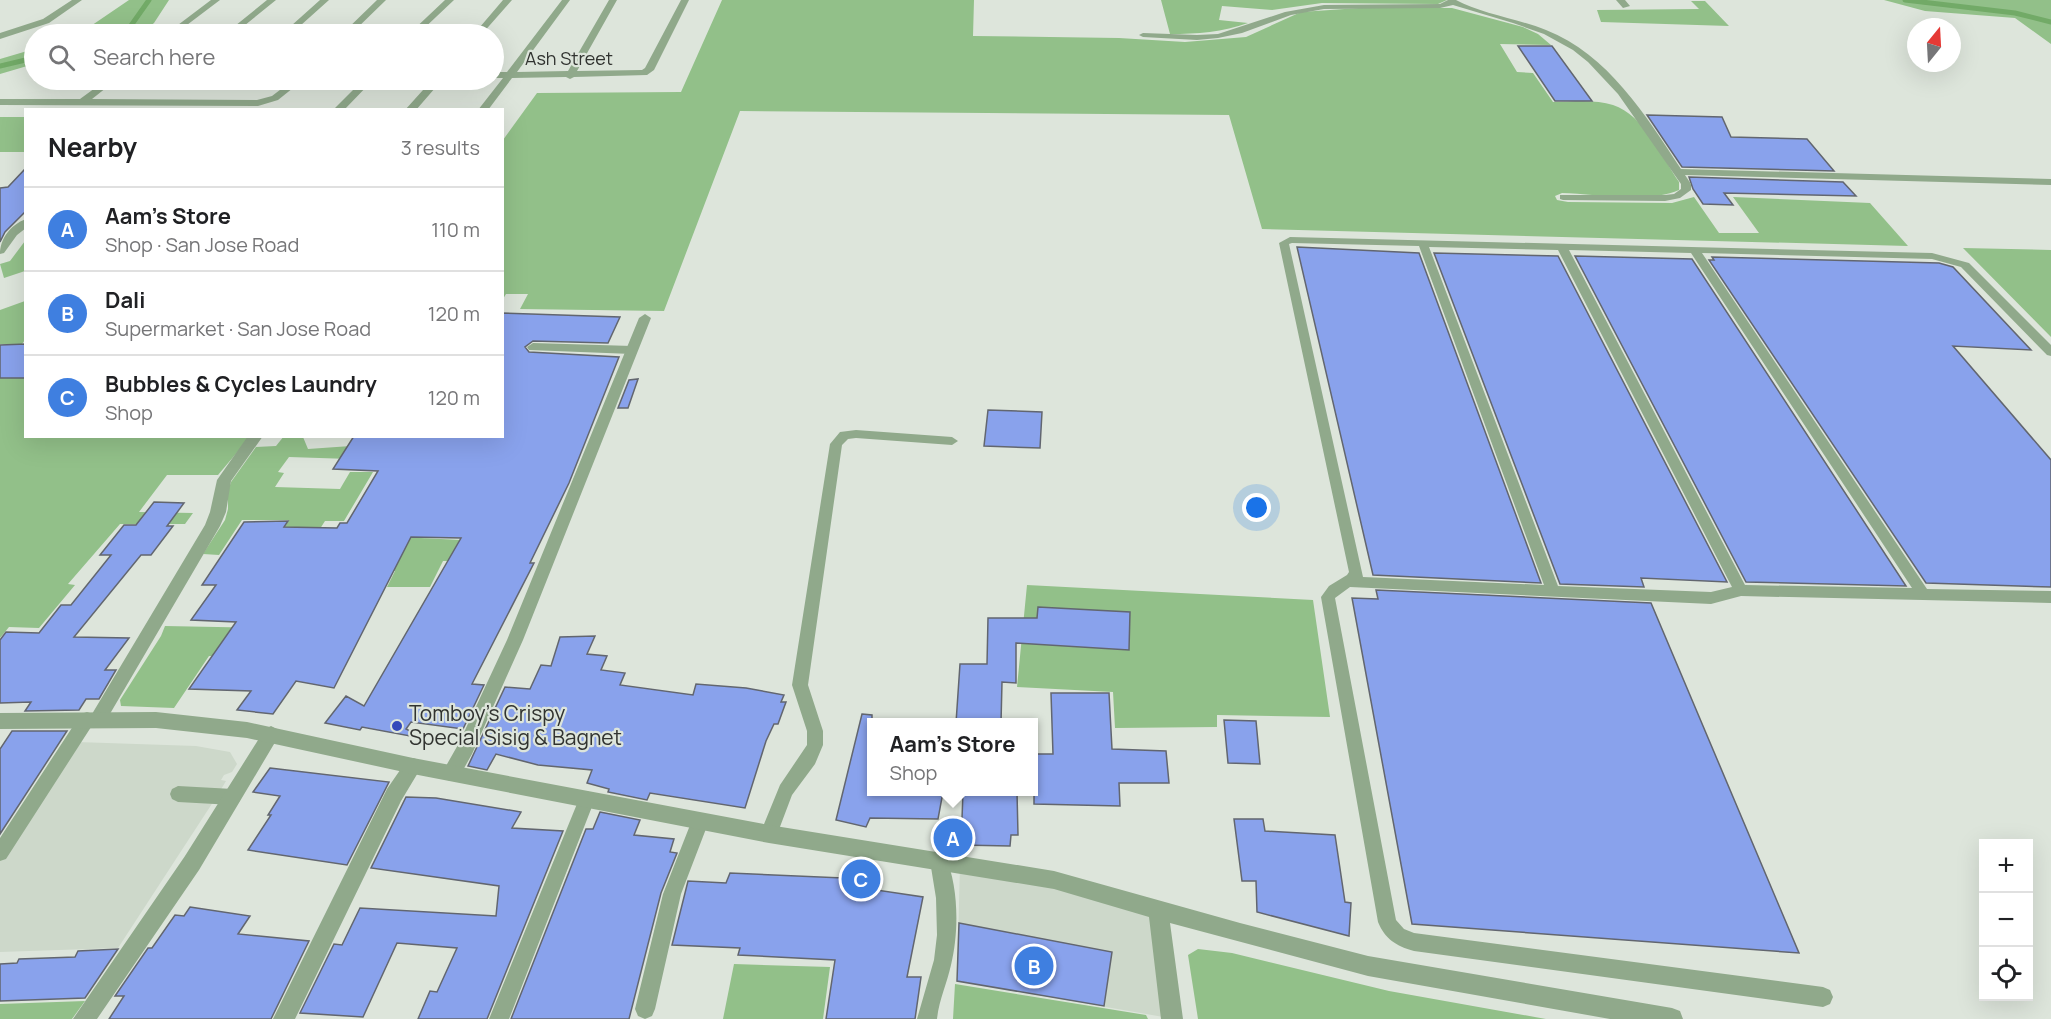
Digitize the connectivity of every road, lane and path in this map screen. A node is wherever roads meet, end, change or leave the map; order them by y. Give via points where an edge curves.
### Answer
1 (78, 0) edge
2 (216, 0) edge
3 (272, 0) edge
4 (326, 0) edge
5 (382, 0) edge
6 (450, 0) edge
7 (508, 0) edge
8 (566, 0) edge
9 (614, 0) edge
10 (685, 0) edge
11 (1452, 1) edge
12 (37, 24) edge
13 (184, 24) edge
14 (242, 24) edge
15 (298, 24) edge
16 (357, 24) edge
17 (424, 24) edge
18 (487, 24) edge
19 (24, 28) edge
20 (1143, 35) dead end
21 (0, 36) edge
22 (504, 76) edge
23 (509, 76) junction
24 (570, 76) junction
25 (504, 83) edge
26 (98, 90) edge
27 (284, 90) edge
28 (358, 90) edge
29 (428, 90) edge
30 (498, 90) edge
31 (0, 102) edge
32 (82, 102) junction
33 (340, 108) edge
34 (412, 108) edge
35 (485, 108) edge
36 (1678, 172) junction
37 (2051, 182) edge
38 (1563, 196) dead end
39 (24, 224) edge
40 (1423, 244) junction
41 (1562, 247) junction
42 (0, 251) edge
43 (1695, 251) junction
44 (645, 318) dead end
45 (533, 346) dead end
46 (632, 350) junction
47 (2051, 352) edge
48 (254, 438) edge
49 (952, 441) dead end
50 (1350, 582) junction
51 (1741, 590) junction
52 (1553, 591) junction
53 (1924, 595) junction
54 (2051, 597) edge
55 (93, 719) junction
56 (0, 721) edge
57 (271, 734) junction
58 (413, 766) junction
59 (451, 773) junction
60 (178, 794) dead end
61 (233, 797) junction
62 (587, 799) junction
63 (700, 821) junction
64 (769, 834) junction
65 (0, 853) edge
66 (939, 861) junction
67 (1158, 910) junction
68 (1823, 997) dead end
69 (645, 1009) dead end
70 (84, 1019) edge
71 (284, 1019) edge
72 (499, 1019) edge
73 (927, 1019) edge
74 (1172, 1019) edge
75 (1672, 1019) edge

1 - 12 street
2 - 13 street
3 - 14 street
4 - 15 street
5 - 16 street
6 - 17 street
7 - 18 street
8 - 23 street
9 - 24 street
10 - 24 street, Ash Street via 644,74
11 - 20 lane via 1440,6 1305,9 1215,37
11 - 36 lane via 1522,24 1575,48 1594,62
19 - 21 street
22 - 23 street, Ash Street
23 - 24 street, Ash Street
23 - 25 street
26 - 32 street
27 - 32 street via 258,103
28 - 33 street
29 - 34 street
30 - 35 street
31 - 32 street
36 - 37 lane
36 - 38 lane via 1686,190 1677,196
39 - 42 street
40 - 41 lane
40 - 50 lane via 1290,240 1284,243 1356,572
40 - 52 lane
41 - 43 lane
41 - 51 lane
43 - 47 lane via 1948,259 1965,265 1975,274
43 - 53 lane
44 - 46 street
45 - 46 lane
46 - 59 street via 515,640
48 - 55 street via 228,473 212,526
49 - 64 lane via 856,434 844,435 836,444 800,685 815,742 785,792
50 - 52 lane
50 - 68 lane via 1331,591 1328,597 1387,922 1396,934 1414,942
51 - 52 lane via 1710,598
51 - 53 lane
53 - 54 lane
55 - 56 street
55 - 57 street via 156,720
55 - 65 lane
57 - 58 street
57 - 61 street
58 - 59 street
58 - 71 street via 394,795
59 - 62 street
60 - 61 lane
61 - 70 street
62 - 63 street
62 - 72 lane
63 - 64 street
63 - 69 lane via 672,894
64 - 66 street
66 - 67 street via 1054,880
66 - 73 lane via 948,910 944,957
67 - 74 street
67 - 75 street via 1368,966

